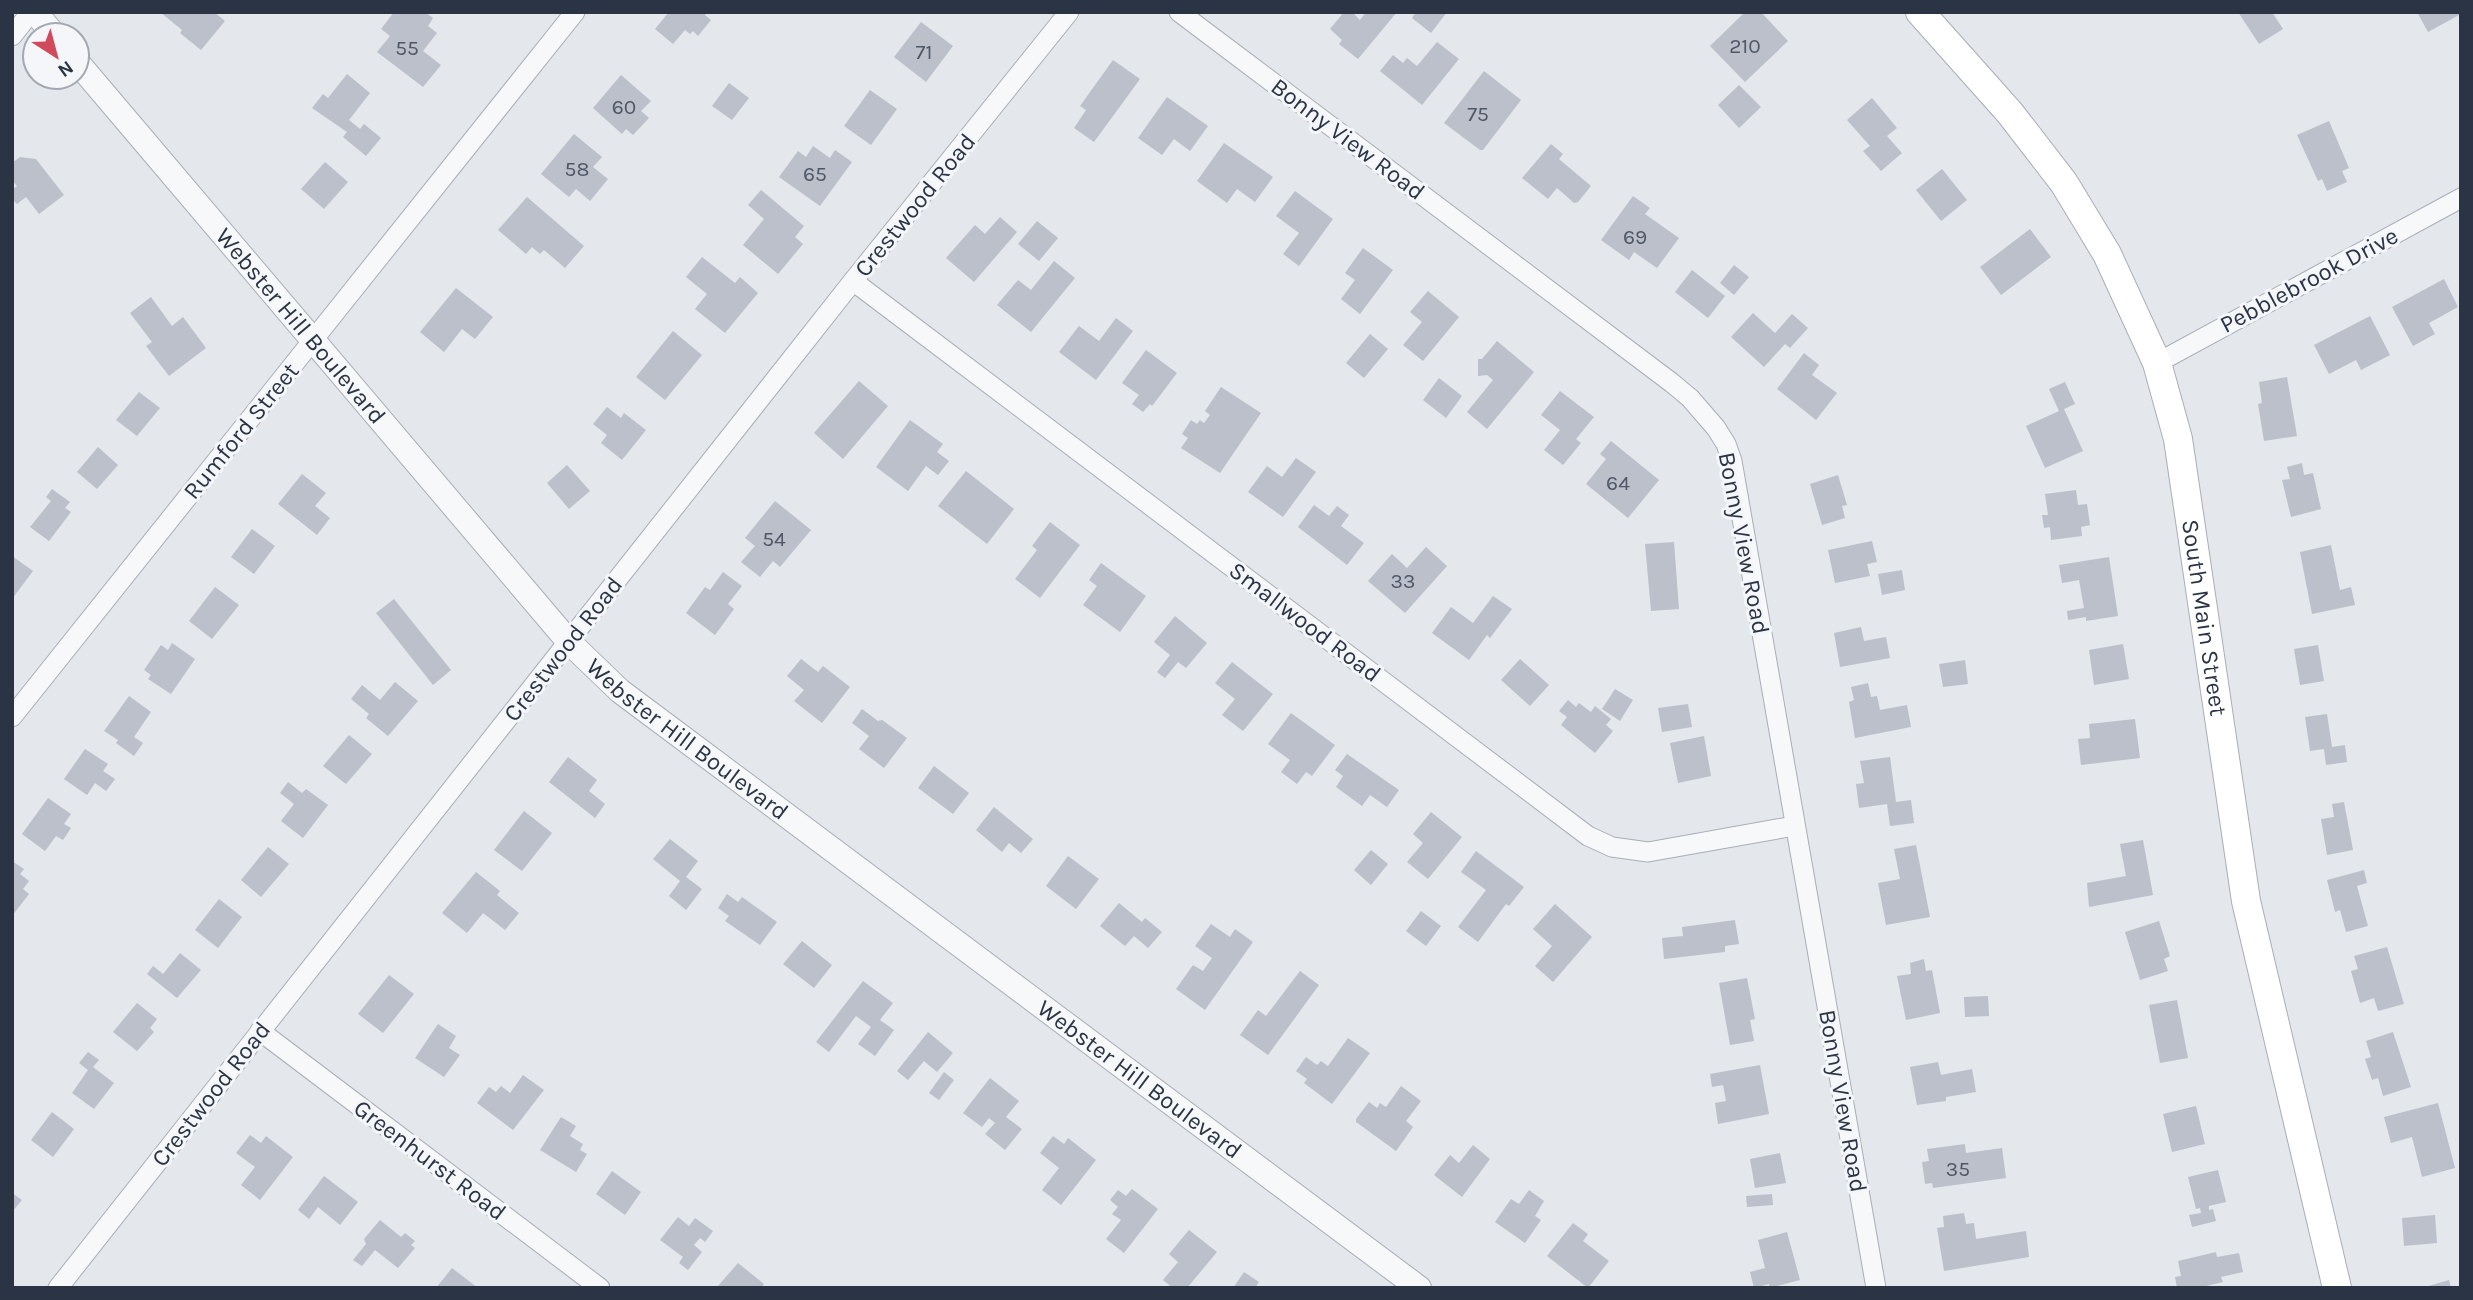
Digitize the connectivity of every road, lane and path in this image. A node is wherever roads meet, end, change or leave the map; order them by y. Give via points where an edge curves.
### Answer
1 (33, 12) edge
2 (575, 12) edge
3 (1069, 12) edge
4 (1179, 12) edge
5 (1920, 12) edge
6 (12, 36) edge
7 (91, 78) edge
8 (2461, 198) edge
9 (853, 281) junction
10 (313, 340) junction
11 (2157, 363) junction
12 (569, 642) junction
13 (12, 717) edge
14 (1794, 826) junction
15 (260, 1031) junction
16 (58, 1288) edge
17 (600, 1288) edge
18 (1419, 1288) edge
19 (1876, 1288) edge
20 (2337, 1288) edge

1 - 6 street
2 - 10 street, Rumford Street
3 - 9 street, Crestwood Road
4 - 14 street, Bonny View Road via 1672,383 1716,428 1732,461 1741,504
5 - 11 main road, South Main Street via 2010,113 2064,183 2107,254
7 - 10 street, Webster Hill Boulevard
8 - 11 street, Pebblebrook Drive
9 - 12 street, Crestwood Road
9 - 14 street, Smallwood Road via 1588,836 1612,847 1648,852
10 - 12 street, Webster Hill Boulevard
10 - 13 street, Rumford Street
11 - 20 main road, South Main Street via 2178,439 2246,901
12 - 15 street, Crestwood Road
12 - 18 street, Webster Hill Boulevard via 620,691
14 - 19 street, Bonny View Road
15 - 16 street, Crestwood Road
15 - 17 street, Greenhurst Road

